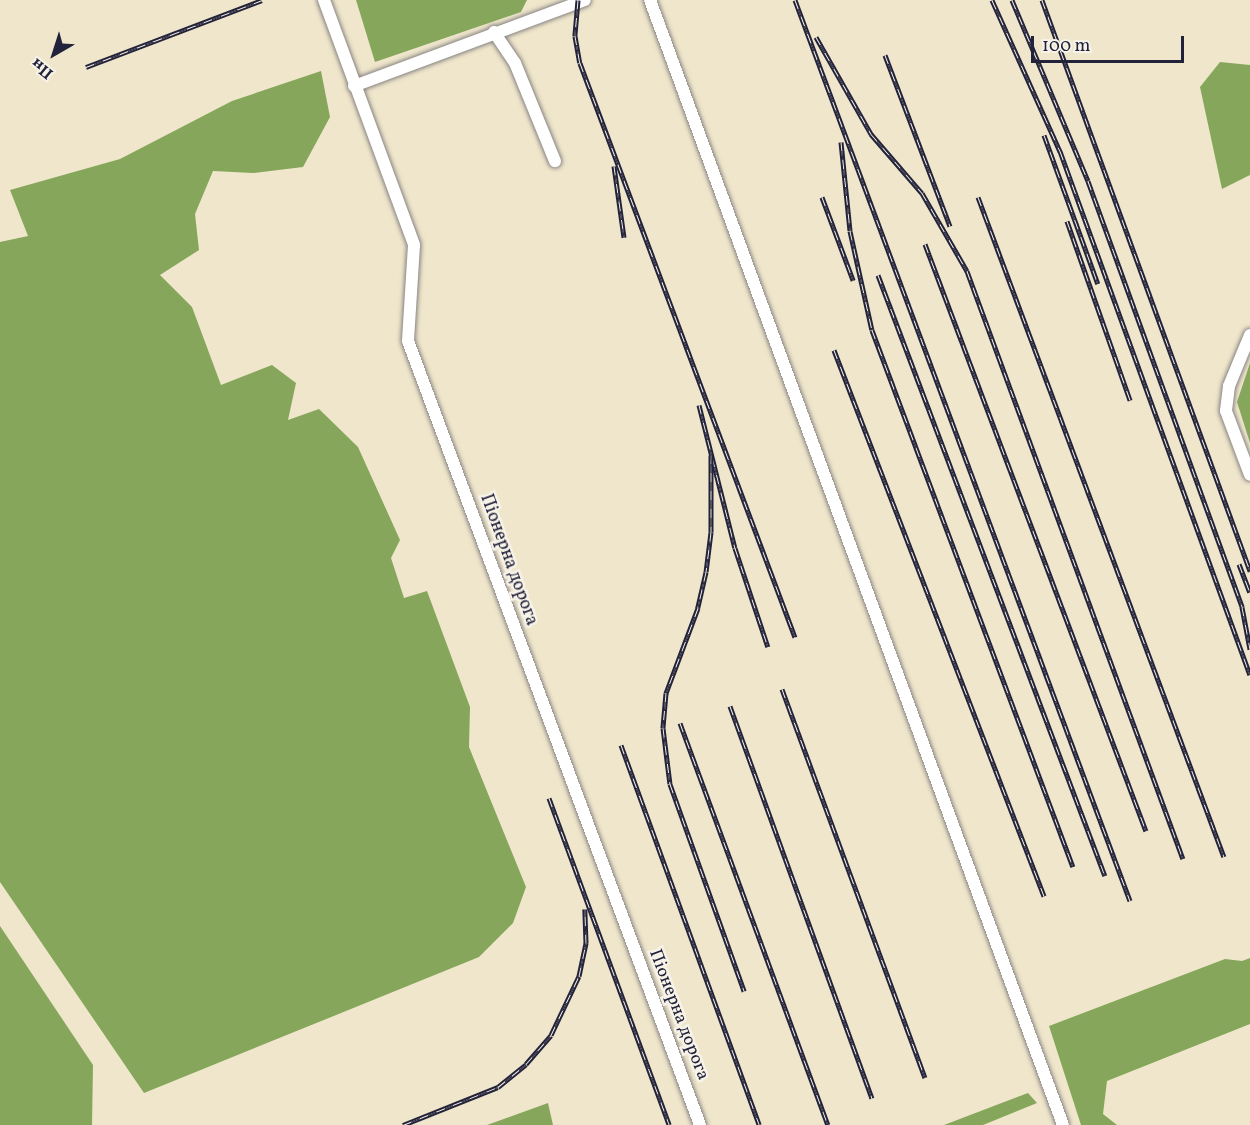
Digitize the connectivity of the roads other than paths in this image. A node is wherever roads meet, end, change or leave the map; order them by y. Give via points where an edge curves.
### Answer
1 (324, 0) edge
2 (585, 0) edge
3 (650, 0) edge
4 (494, 32) junction
5 (354, 86) junction
6 (555, 161) dead end
7 (1250, 335) edge
8 (1250, 475) edge
9 (700, 1125) edge
10 (1063, 1125) edge

1 - 5 street, Піонерна дорога
2 - 4 street
3 - 10 street
4 - 5 street
4 - 6 street via 515,63
5 - 9 street, Піонерна дорога via 414,245 408,341
7 - 8 street via 1229,386 1226,411

